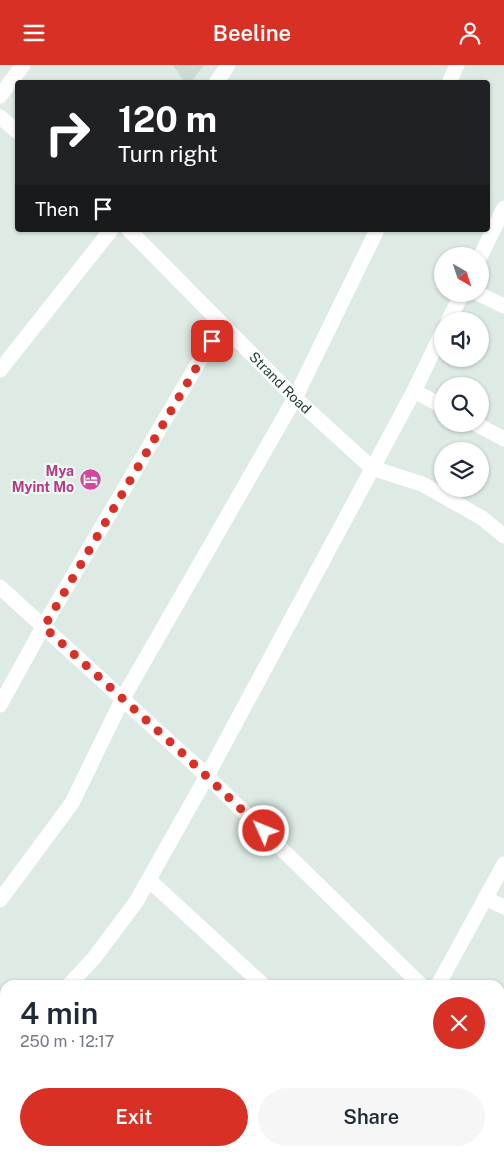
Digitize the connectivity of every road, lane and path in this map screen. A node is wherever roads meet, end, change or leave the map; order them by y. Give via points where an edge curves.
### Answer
1 (22, 65) edge
2 (228, 65) edge
3 (457, 65) edge
4 (218, 80) edge
5 (450, 80) edge
6 (0, 96) edge
7 (0, 117) edge
8 (15, 130) edge
9 (504, 208) edge
10 (109, 232) edge
11 (131, 232) edge
12 (375, 232) edge
13 (485, 247) edge
14 (489, 299) edge
15 (504, 307) edge
16 (221, 324) junction
17 (434, 350) edge
18 (0, 370) edge
19 (414, 391) junction
20 (294, 398) junction
21 (434, 402) edge
22 (489, 431) edge
23 (504, 439) edge
24 (372, 468) junction
25 (504, 536) edge
26 (0, 587) edge
27 (44, 627) junction
28 (123, 698) junction
29 (0, 705) edge
30 (207, 776) junction
31 (504, 864) edge
32 (148, 880) junction
33 (485, 898) junction
34 (0, 900) edge
35 (504, 907) edge
36 (74, 980) edge
37 (252, 980) edge
38 (416, 980) edge
39 (441, 980) edge

1 - 6 street
2 - 4 street
3 - 5 street
7 - 8 street
9 - 13 street
10 - 18 street
11 - 16 street, Strand Road
12 - 20 street
14 - 15 street
16 - 20 street, Strand Road
16 - 27 street
17 - 19 street
19 - 21 street
19 - 24 street
20 - 24 street, Strand Road
20 - 28 street
22 - 23 street
24 - 25 street via 422,484 482,517
24 - 30 street
26 - 27 street
27 - 28 street
27 - 29 street
28 - 30 street
28 - 34 street via 72,803
30 - 32 street
30 - 38 street
31 - 33 street
32 - 36 street via 136,902
32 - 37 street
33 - 35 street
33 - 39 street

